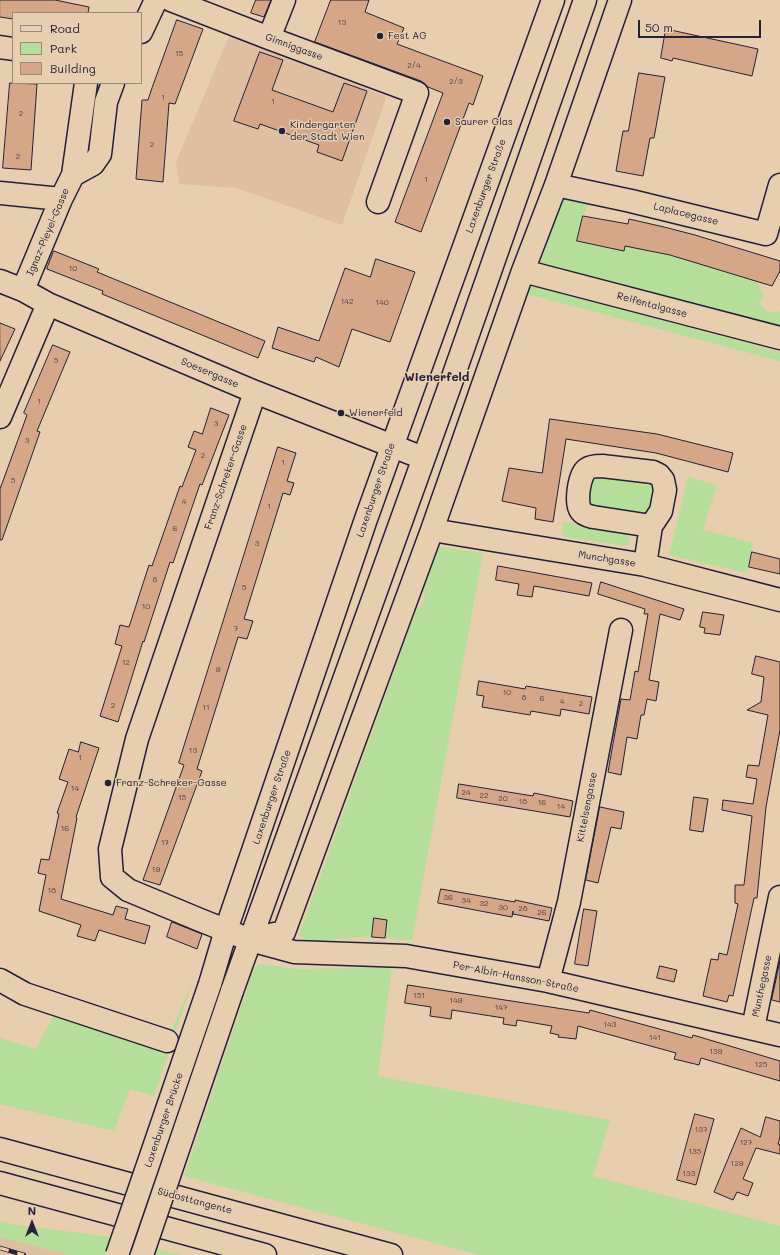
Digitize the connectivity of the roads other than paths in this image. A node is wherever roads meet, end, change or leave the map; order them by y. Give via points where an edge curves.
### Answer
1 (156, 0) edge
2 (171, 0) edge
3 (284, 0) edge
4 (553, 0) edge
5 (585, 0) edge
6 (620, 0) edge
7 (142, 30) edge
8 (269, 38) junction
9 (0, 47) edge
10 (12, 49) edge
11 (86, 84) edge
12 (113, 84) edge
13 (73, 175) junction
14 (556, 185) junction
15 (780, 185) edge
16 (0, 193) edge
17 (61, 198) junction
18 (378, 202) dead end
19 (523, 271) junction
20 (0, 281) edge
21 (24, 290) junction
22 (48, 304) junction
23 (780, 338) edge
24 (255, 392) junction
25 (0, 417) edge
26 (392, 446) junction
27 (423, 458) junction
28 (651, 526) dead end
29 (432, 530) junction
30 (645, 565) junction
31 (780, 600) edge
32 (621, 630) dead end
33 (780, 897) edge
34 (226, 930) junction
35 (250, 940) junction
36 (2, 980) edge
37 (548, 981) junction
38 (210, 984) joint
39 (753, 1028) junction
40 (780, 1035) edge
41 (167, 1041) dead end
42 (0, 1149) edge
43 (0, 1184) edge
44 (118, 1255) edge
45 (142, 1255) edge
46 (265, 1255) edge
47 (390, 1255) edge

1 - 7 main road
2 - 8 main road, Gimniggasse
3 - 8 main road
4 - 26 main road, Laxenburger Straße
5 - 27 main road
6 - 14 main road
8 - 18 main road, Gimniggasse via 417,93
9 - 10 main road
11 - 13 main road
12 - 13 main road via 103,116 100,154 93,164
13 - 17 main road, Ignaz-Pleyel-Gasse
14 - 15 main road, Laplacegasse via 766,234
14 - 19 main road
16 - 17 main road
17 - 21 main road, Ignaz-Pleyel-Gasse
19 - 23 main road, Reifentalgasse
19 - 29 main road
20 - 21 main road, Soesergasse
21 - 22 main road, Soesergasse
22 - 24 main road, Soesergasse
22 - 25 main road
24 - 26 main road, Soesergasse
24 - 34 main road, Franz-Schreker-Gasse via 137,739 110,849 112,877 128,890
26 - 27 main road, Soesergasse
26 - 34 main road, Laxenburger Straße
27 - 35 main road
28 - 30 main road
29 - 30 main road, Munchgasse
29 - 35 main road via 284,932
30 - 31 main road, Munchgasse
32 - 37 main road, Kittelsengasse via 569,902
33 - 39 main road, Munthegasse
34 - 35 main road, Franz-Schreker-Gasse
34 - 38 main road, Laxenburger Straße
35 - 37 main road, Per-Albin-Hansson-Straße via 294,952 406,956
35 - 45 main road, bridge
36 - 41 main road via 25,994
37 - 39 main road, Per-Albin-Hansson-Straße
38 - 44 main road, Laxenburger Brücke, bridge
39 - 40 main road, Per-Albin-Hansson-Straße
42 - 47 main road, Südosttangente
43 - 46 main road

